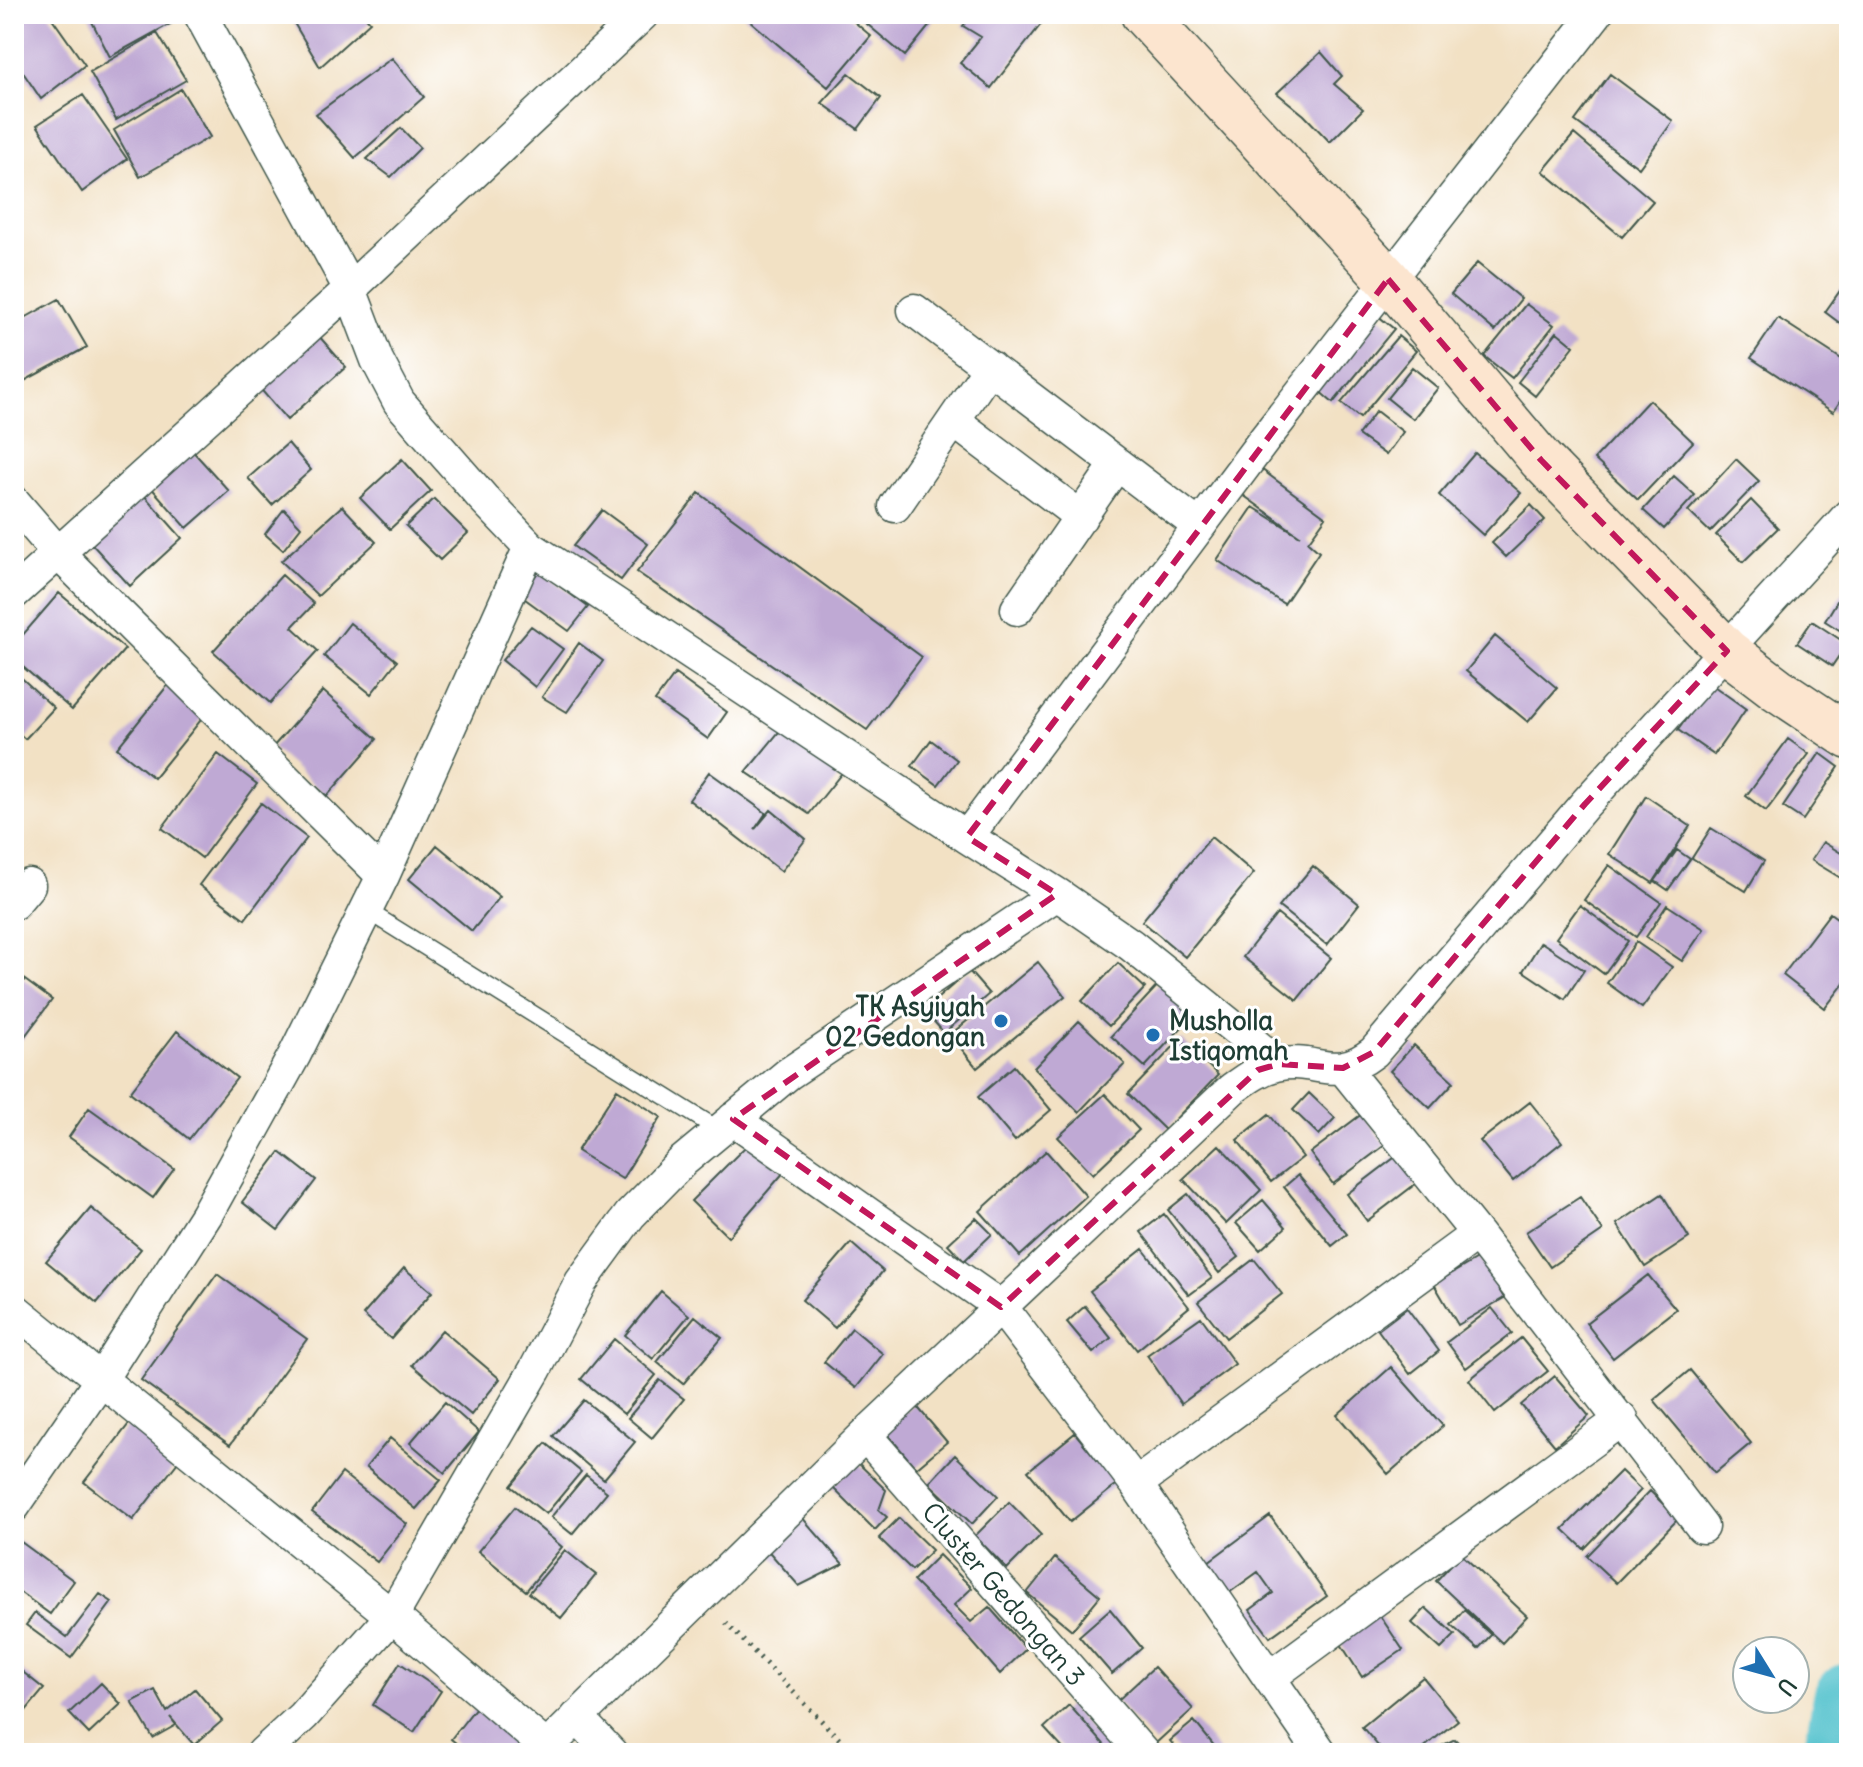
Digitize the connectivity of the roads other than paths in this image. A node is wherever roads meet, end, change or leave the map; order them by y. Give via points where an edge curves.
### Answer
1 (200, 14) edge
2 (643, 14) edge
3 (1143, 14) edge
4 (1596, 14) edge
5 (1388, 279) junction
6 (350, 289) junction
7 (914, 310) dead end
8 (990, 367) junction
9 (954, 421) junction
10 (1117, 464) junction
11 (14, 502) edge
12 (895, 506) dead end
13 (1849, 515) edge
14 (1081, 517) junction
15 (1199, 526) junction
16 (530, 547) junction
17 (58, 553) junction
18 (14, 593) edge
19 (1017, 609) dead end
20 (1727, 651) junction
21 (1849, 737) edge
22 (967, 837) junction
23 (383, 876) junction
24 (1057, 894) junction
25 (366, 910) junction
26 (1279, 1064) junction
27 (1343, 1068) junction
28 (726, 1124) junction
29 (1477, 1234) junction
30 (1001, 1307) junction
31 (14, 1309) edge
32 (100, 1381) junction
33 (1622, 1419) junction
34 (865, 1435) junction
35 (1136, 1484) junction
36 (14, 1506) edge
37 (1702, 1527) dead end
38 (392, 1616) junction
39 (1270, 1677) junction
40 (577, 1717) junction
41 (544, 1750) edge
42 (263, 1753) edge
43 (611, 1753) edge
44 (1143, 1753) edge
45 (1321, 1753) edge

1 - 6 street
2 - 6 street
3 - 5 street
4 - 5 street
5 - 15 street
5 - 20 street via 1541,460
6 - 16 street via 399,402
6 - 17 street
7 - 8 street
8 - 9 street
8 - 10 street
9 - 12 street
9 - 14 street
10 - 14 street
10 - 15 street
11 - 17 street
13 - 20 street
14 - 19 street
15 - 22 street
16 - 22 street
16 - 23 street
17 - 18 street
17 - 23 street
20 - 21 street
20 - 27 street via 1585,804 1374,1052
22 - 24 street
23 - 25 street
24 - 26 street via 1131,945
24 - 28 street via 788,1074
25 - 28 lane
25 - 32 street via 295,1054 206,1215
26 - 27 street
26 - 30 street via 1258,1070 1232,1089
27 - 29 street
28 - 30 street
28 - 38 street via 630,1215 581,1282
29 - 33 street
29 - 35 street
30 - 34 street
30 - 35 street
31 - 32 street
32 - 36 street
32 - 38 street
33 - 37 street
33 - 39 street
34 - 40 street
34 - 44 street, Cluster Gedongan 3
35 - 39 street
38 - 41 street
38 - 42 street
39 - 45 street
40 - 41 street
40 - 43 street

